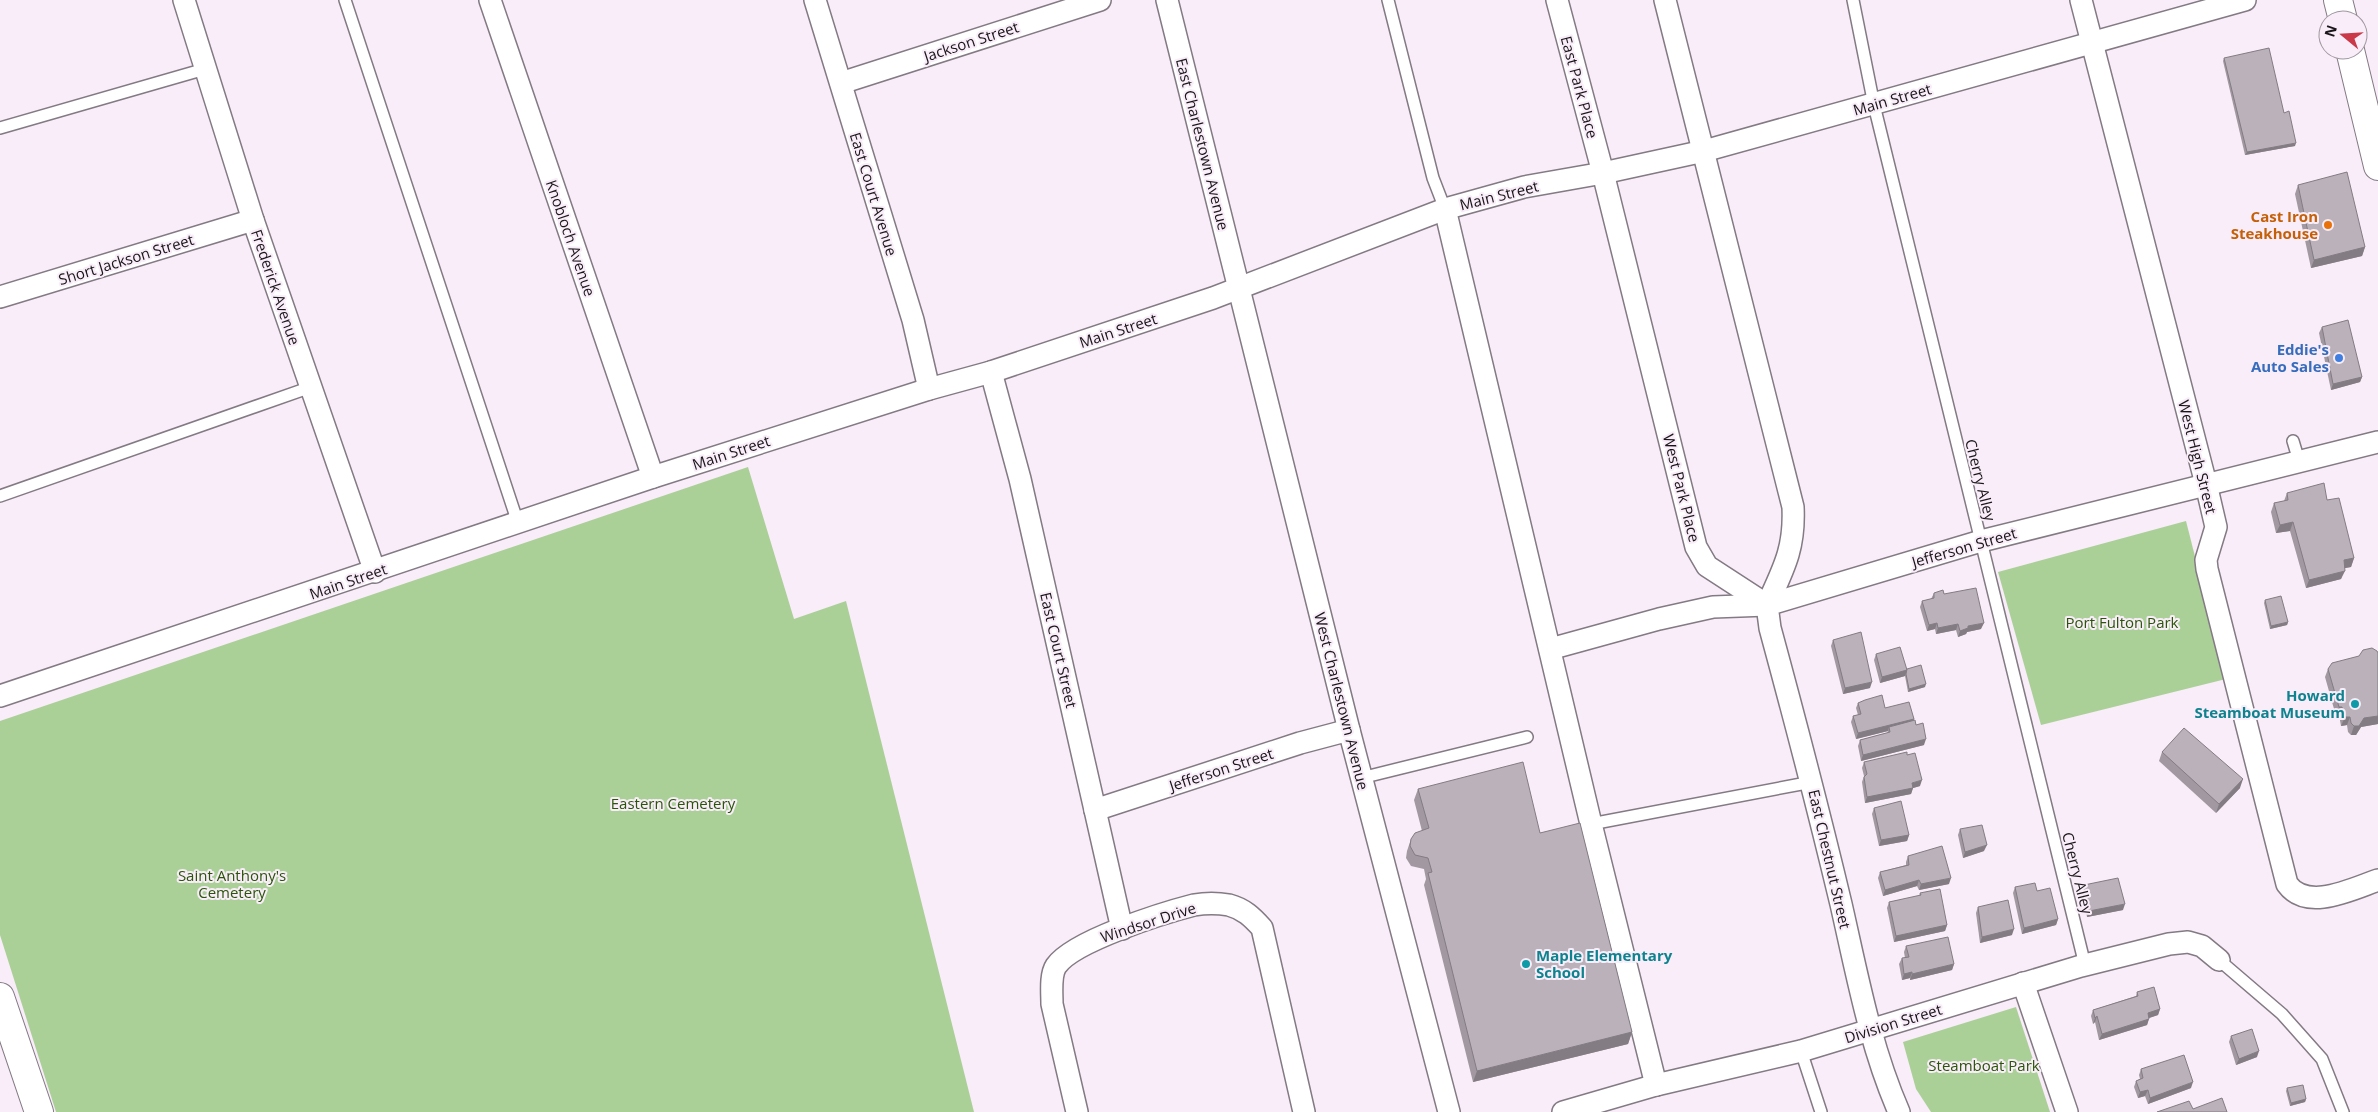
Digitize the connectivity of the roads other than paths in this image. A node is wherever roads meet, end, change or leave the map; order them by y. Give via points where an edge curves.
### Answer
1 (184, 0) edge
2 (344, 0) edge
3 (490, 0) edge
4 (815, 0) edge
5 (1100, 0) edge
6 (1167, 0) edge
7 (1388, 0) edge
8 (1557, 0) edge
9 (1665, 0) edge
10 (1853, 0) edge
11 (2080, 0) edge
12 (2245, 0) edge
13 (2091, 43) junction
14 (2352, 60) edge
15 (205, 69) junction
16 (841, 83) junction
17 (1874, 105) junction
18 (0, 128) edge
19 (1704, 151) junction
20 (2378, 166) edge
21 (1603, 173) junction
22 (1445, 209) junction
23 (253, 220) junction
24 (1239, 289) junction
25 (0, 298) edge
26 (991, 372) junction
27 (311, 387) junction
28 (929, 388) junction
29 (2293, 441) dead end
30 (2378, 442) edge
31 (2299, 461) junction
32 (653, 477) junction
33 (2206, 484) junction
34 (0, 496) edge
35 (518, 523) junction
36 (1982, 541) junction
37 (375, 572) junction
38 (1767, 605) junction
39 (1550, 649) junction
40 (0, 696) edge
41 (1349, 730) junction
42 (1527, 737) dead end
43 (1361, 778) junction
44 (1812, 782) junction
45 (1095, 810) junction
46 (1591, 824) junction
47 (2378, 880) edge
48 (1122, 929) junction
49 (2219, 960) joint
50 (2081, 966) junction
51 (2023, 983) junction
52 (0, 997) edge
53 (1871, 1029) junction
54 (1801, 1051) junction
55 (1656, 1086) junction
56 (1576, 1110) edge
57 (39, 1112) edge
58 (1077, 1112) edge
59 (1304, 1112) edge
60 (1449, 1112) edge
61 (1820, 1112) edge
62 (1899, 1112) edge
63 (2067, 1112) edge
64 (2344, 1112) edge

1 - 15 street, Frederick Avenue
2 - 35 lane
3 - 32 street, Knobloch Avenue
4 - 16 street, East Court Avenue
5 - 16 street, Jackson Street
6 - 24 street, East Charlestown Avenue
7 - 22 lane via 1433,178
8 - 21 street, East Park Place
9 - 19 street
10 - 17 lane, Cherry Alley
11 - 13 street, West High Street
12 - 13 street, Main Street
13 - 17 street, Main Street
13 - 33 street, West High Street
14 - 20 main road
15 - 18 lane
15 - 23 street, Frederick Avenue
16 - 28 street, East Court Avenue via 913,320
17 - 19 street, Main Street
17 - 36 lane, Cherry Alley
19 - 21 street, Main Street
19 - 38 street via 1793,507 1791,547
21 - 22 street, Main Street via 1524,187
21 - 38 street, West Park Place via 1696,547 1707,566
22 - 24 street, Main Street
22 - 39 street
23 - 25 street, Short Jackson Street
23 - 27 street, Frederick Avenue
24 - 26 street, Main Street
24 - 41 street, West Charlestown Avenue
26 - 28 street, Main Street
26 - 45 street, East Court Street via 1020,480
27 - 34 lane
27 - 37 street, Frederick Avenue
28 - 32 street, Main Street
29 - 31 lane
30 - 31 street, Jefferson Street
31 - 33 street, Jefferson Street
32 - 35 street, Main Street
33 - 36 street, Jefferson Street
33 - 47 street, West High Street via 2216,527 2206,560 2207,569 2287,884 2299,895 2314,898
35 - 37 street, Main Street
36 - 38 street, Jefferson Street
36 - 50 lane, Cherry Alley via 2083,957
37 - 40 street, Main Street
38 - 39 street, Jefferson Street via 1713,607
38 - 44 street, East Chestnut Street via 1770,628
39 - 46 street
41 - 43 street, West Charlestown Avenue
41 - 45 street, Jefferson Street
42 - 43 lane
43 - 60 street, West Charlestown Avenue
44 - 46 lane
44 - 53 street, East Chestnut Street
45 - 48 street, East Court Street
46 - 55 street
48 - 58 street, Windsor Drive via 1067,954 1054,968 1052,1004
48 - 59 street, Windsor Drive via 1196,905 1230,906 1248,912 1262,928
49 - 50 street, Division Street via 2202,946 2188,942
49 - 64 lane via 2282,1014 2322,1059
50 - 51 street, Division Street
51 - 53 street, Division Street
51 - 63 street
52 - 57 main road
53 - 54 street, Division Street
53 - 62 street, East Chestnut Street via 1887,1085
54 - 55 street, Division Street
54 - 61 lane
55 - 56 street, Division Street

